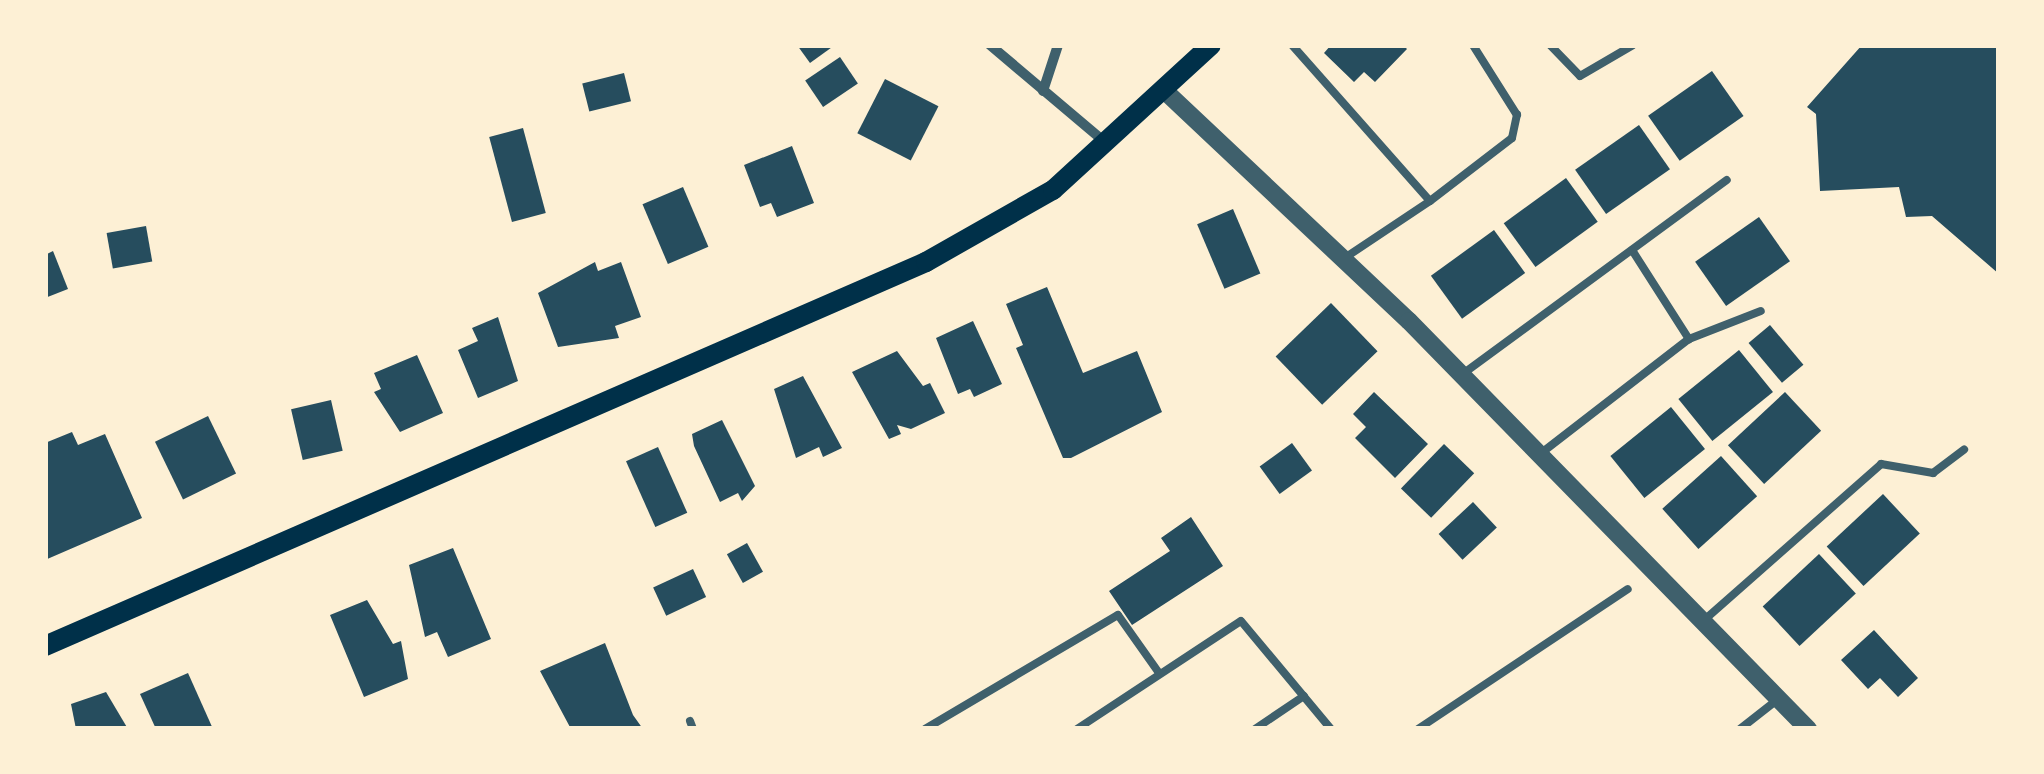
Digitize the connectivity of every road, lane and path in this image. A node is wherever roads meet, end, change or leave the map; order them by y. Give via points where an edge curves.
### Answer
1 (990, 45) edge
2 (1058, 45) edge
3 (1211, 45) edge
4 (1292, 45) edge
5 (1473, 45) edge
6 (1550, 45) edge
7 (1632, 45) edge
8 (1043, 91) junction
9 (1167, 93) junction
10 (1108, 145) junction
11 (1726, 180) dead end
12 (1430, 201) junction
13 (1632, 250) junction
14 (1344, 259) junction
15 (1761, 310) dead end
16 (1689, 339) junction
17 (1460, 376) junction
18 (1964, 450) dead end
19 (1537, 456) junction
20 (1628, 589) dead end
21 (1700, 624) junction
22 (45, 646) edge
23 (1159, 673) junction
24 (1304, 696) junction
25 (1777, 700) junction
26 (925, 729) edge
27 (1076, 729) edge
28 (1255, 729) edge
29 (1332, 729) edge
30 (1418, 729) edge
31 (1740, 729) edge
32 (1808, 729) edge

1 - 8 street
2 - 8 street
3 - 9 main road
4 - 12 lane
5 - 12 lane via 1517,114 1512,138
6 - 7 lane via 1580,76
8 - 10 street
9 - 10 main road
9 - 14 street
10 - 22 main road via 1054,190 926,262
11 - 13 lane
12 - 14 lane
13 - 16 lane
13 - 17 lane
14 - 17 street
15 - 16 lane
16 - 19 lane
17 - 19 street
18 - 21 lane via 1934,472 1881,464
19 - 21 street
20 - 30 lane
21 - 25 street
23 - 24 lane via 1241,621
23 - 26 lane via 1118,615
23 - 27 lane
24 - 28 lane
24 - 29 lane
25 - 31 lane
25 - 32 street

